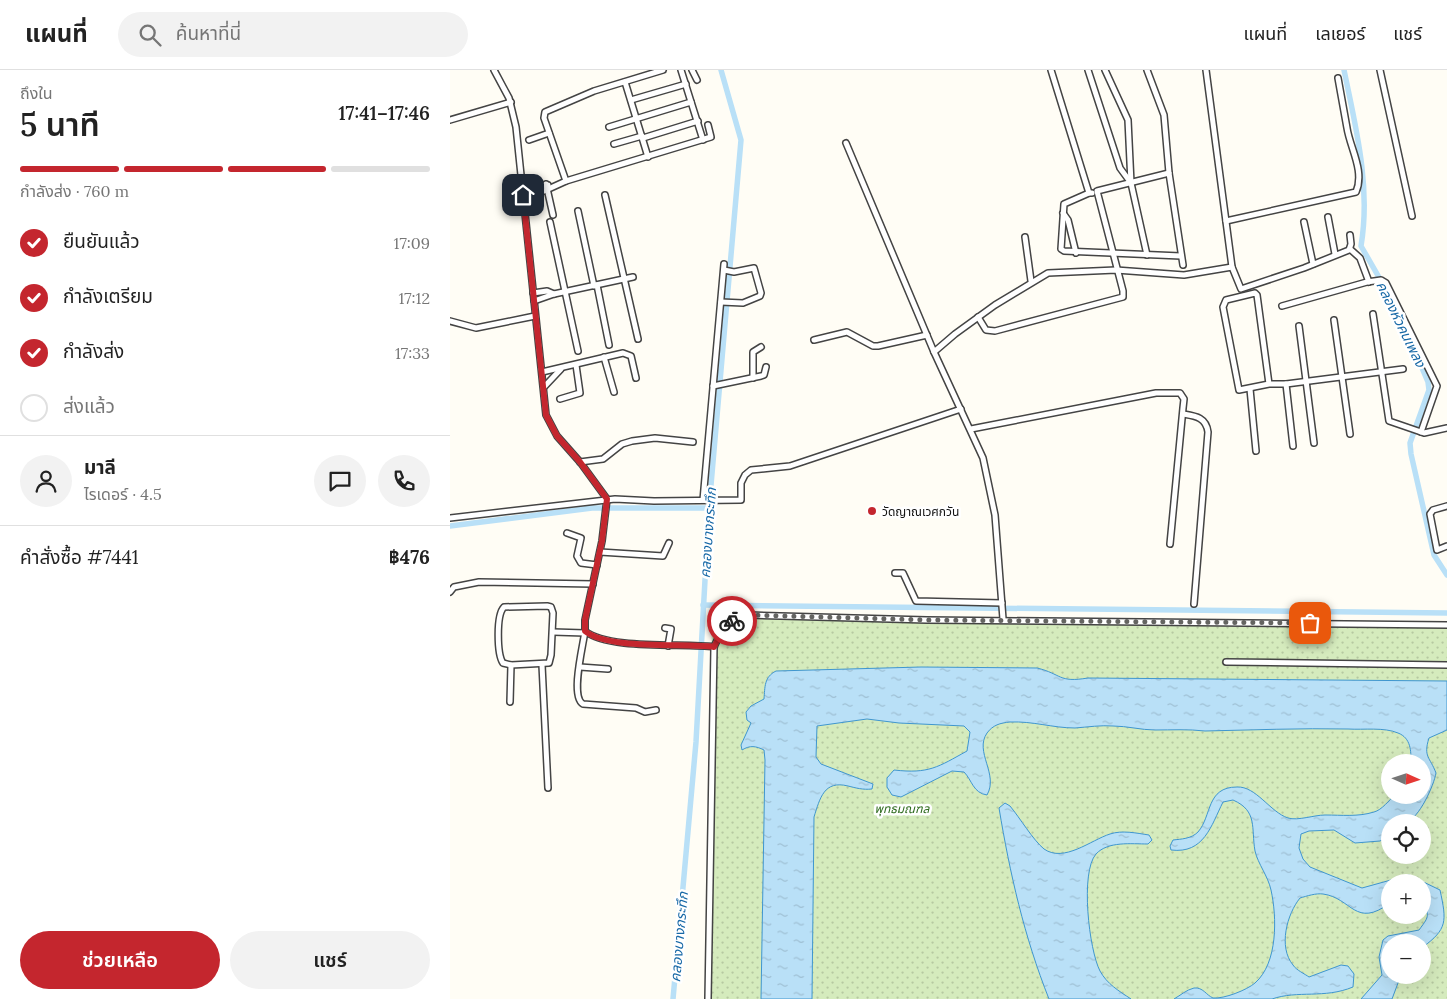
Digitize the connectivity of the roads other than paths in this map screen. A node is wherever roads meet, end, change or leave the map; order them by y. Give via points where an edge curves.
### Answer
1 (494, 70) edge
2 (663, 70) edge
3 (681, 70) edge
4 (692, 70) edge
5 (1052, 70) edge
6 (1088, 70) edge
7 (1106, 70) edge
8 (1147, 70) edge
9 (1206, 70) edge
10 (1380, 70) edge
11 (1338, 78) dead end
12 (697, 80) dead end
13 (625, 82) junction
14 (686, 84) junction
15 (631, 100) junction
16 (511, 102) junction
17 (692, 102) junction
18 (636, 118) junction
19 (450, 120) edge
20 (698, 121) junction
21 (708, 125) dead end
22 (609, 127) dead end
23 (550, 133) junction
24 (642, 137) junction
25 (529, 140) dead end
26 (703, 140) junction
27 (846, 143) dead end
28 (614, 144) dead end
29 (648, 157) junction
30 (1169, 173) junction
31 (566, 181) junction
32 (1131, 183) junction
33 (548, 187) junction
34 (522, 188) junction
35 (1097, 192) junction
36 (1089, 194) junction
37 (523, 195) junction
38 (605, 195) dead end
39 (578, 211) dead end
40 (1062, 213) junction
41 (553, 215) dead end
42 (1412, 216) dead end
43 (1328, 217) dead end
44 (1226, 221) junction
45 (550, 222) dead end
46 (1304, 222) dead end
47 (1350, 236) dead end
48 (1025, 237) dead end
49 (1350, 249) junction
50 (1076, 253) junction
51 (1112, 253) junction
52 (1335, 254) junction
53 (1147, 255) junction
54 (1181, 256) junction
55 (1313, 264) junction
56 (1183, 266) dead end
57 (1232, 267) junction
58 (1116, 270) junction
59 (633, 278) dead end
60 (624, 279) junction
61 (1030, 282) junction
62 (1369, 282) junction
63 (596, 285) junction
64 (566, 292) junction
65 (533, 293) junction
66 (554, 294) junction
67 (534, 301) junction
68 (722, 302) junction
69 (1282, 306) dead end
70 (1373, 314) dead end
71 (535, 316) junction
72 (978, 317) junction
73 (1334, 320) dead end
74 (450, 321) edge
75 (1299, 326) dead end
76 (927, 335) junction
77 (638, 339) dead end
78 (814, 340) dead end
79 (609, 345) dead end
80 (761, 347) dead end
81 (578, 351) dead end
82 (934, 352) junction
83 (604, 358) junction
84 (576, 365) junction
85 (766, 367) dead end
86 (561, 369) junction
87 (1403, 369) dead end
88 (1381, 371) junction
89 (542, 372) junction
90 (1343, 376) junction
91 (636, 378) dead end
92 (753, 378) junction
93 (1306, 382) junction
94 (1270, 384) junction
95 (1286, 384) junction
96 (716, 385) junction
97 (544, 387) junction
98 (1250, 389) junction
99 (614, 392) dead end
100 (560, 399) dead end
101 (961, 409) junction
102 (1183, 414) junction
103 (1447, 428) edge
104 (971, 429) junction
105 (1420, 432) junction
106 (1350, 434) dead end
107 (693, 442) dead end
108 (1314, 443) dead end
109 (1294, 446) dead end
110 (1256, 451) dead end
111 (580, 462) junction
112 (705, 500) junction
113 (607, 502) junction
114 (1447, 506) edge
115 (450, 518) edge
116 (567, 533) dead end
117 (669, 543) dead end
118 (1170, 544) dead end
119 (1447, 546) edge
120 (600, 552) junction
121 (597, 566) junction
122 (895, 573) dead end
123 (593, 584) junction
124 (450, 592) edge
125 (1194, 604) dead end
126 (1002, 606) junction
127 (1003, 618) junction
128 (1447, 625) edge
129 (665, 628) dead end
130 (553, 632) junction
131 (585, 632) junction
132 (668, 646) junction
133 (714, 647) junction
134 (1226, 662) dead end
135 (511, 665) junction
136 (542, 665) junction
137 (1447, 665) edge
138 (580, 667) junction
139 (608, 669) dead end
140 (510, 702) dead end
141 (656, 710) dead end
142 (548, 788) dead end
143 (708, 999) edge

1 - 16 street
2 - 13 street
3 - 14 street
4 - 12 street
5 - 36 street
6 - 32 street via 1120,168
7 - 32 street via 1128,120
8 - 30 street via 1164,114
9 - 44 street
10 - 42 street
11 - 44 street via 1347,130 1356,157 1356,192
13 - 15 street
13 - 23 street via 547,110 544,114
14 - 15 street
14 - 17 street
15 - 18 street
16 - 19 street
16 - 34 street
17 - 18 street
17 - 20 street
18 - 22 street
18 - 24 street
20 - 24 street
20 - 26 street
21 - 26 street via 711,137
23 - 25 street
23 - 31 street
24 - 28 street
24 - 29 street
26 - 29 street
27 - 76 street
29 - 31 street
30 - 32 street
30 - 54 street
31 - 33 street
32 - 35 street
32 - 53 street
33 - 34 street
33 - 37 street
33 - 41 street
34 - 37 street
35 - 36 street
35 - 51 street
36 - 40 street via 1065,203
37 - 65 street
38 - 60 street
39 - 63 street
40 - 50 street via 1068,220
40 - 50 street via 1062,249
43 - 52 street
44 - 57 street
45 - 64 street
46 - 55 street
47 - 49 street
48 - 61 street
49 - 52 street
49 - 62 street via 1360,258
50 - 51 street
51 - 53 street
51 - 58 street
52 - 55 street
53 - 54 street
54 - 56 street
55 - 57 street via 1244,290 1239,286
57 - 58 street via 1184,275
58 - 61 street via 1048,272
58 - 72 street via 1123,291 1120,299 995,331 986,330
59 - 60 street
60 - 63 street
60 - 77 street
61 - 72 street
62 - 69 street
62 - 105 street via 1381,280 1386,283 1437,386
63 - 64 street
63 - 79 street
64 - 66 street
64 - 81 street
65 - 66 street via 547,291
65 - 67 street
66 - 67 street
67 - 71 street
68 - 68 street via 725,268 734,272 754,268 761,293 755,299
68 - 96 street
70 - 88 street
71 - 74 street via 476,328
71 - 89 street
72 - 82 street
73 - 90 street
75 - 93 street
76 - 78 street via 878,346 847,332
76 - 82 street
80 - 92 street via 753,352
82 - 101 street
83 - 84 street
83 - 91 street via 623,353 631,356
83 - 99 street
84 - 86 street
84 - 100 street via 580,393
85 - 92 street via 764,375
86 - 89 street
86 - 97 street
87 - 88 street
88 - 90 street
88 - 105 street via 1389,421
89 - 97 street
90 - 93 street
90 - 106 street
92 - 96 street
93 - 95 street
93 - 108 street
94 - 95 street
94 - 98 street
94 - 98 street via 1255,293 1226,300 1223,307 1237,384 1239,390
95 - 109 street
96 - 112 street
97 - 111 street via 548,422
98 - 110 street
101 - 104 street
101 - 112 street via 790,466 751,470 741,483 741,500
102 - 104 street via 1183,395 1171,391
102 - 118 street
102 - 125 street via 1199,417 1208,432
103 - 105 street
104 - 126 street via 987,472 996,515
107 - 111 street via 655,438 632,441 622,444 603,459
111 - 113 street
112 - 113 street
113 - 115 street
113 - 120 street
114 - 119 street via 1430,514 1437,550
116 - 121 street via 581,538 577,556 580,562
117 - 120 street via 663,556
120 - 121 street
121 - 123 street
122 - 126 street via 903,573 916,602
123 - 124 street via 479,582 454,587
123 - 131 street
126 - 127 street
127 - 128 street
127 - 133 street via 748,615 738,617 723,629
129 - 132 street via 671,629
130 - 131 street
130 - 135 street via 552,607 504,607 499,616 500,659
130 - 136 street via 551,660
131 - 132 street via 609,640
131 - 138 street
132 - 133 street
133 - 143 street
134 - 137 street
135 - 136 street
135 - 140 street
136 - 142 street
138 - 139 street
138 - 141 street via 579,702 636,708 645,712

